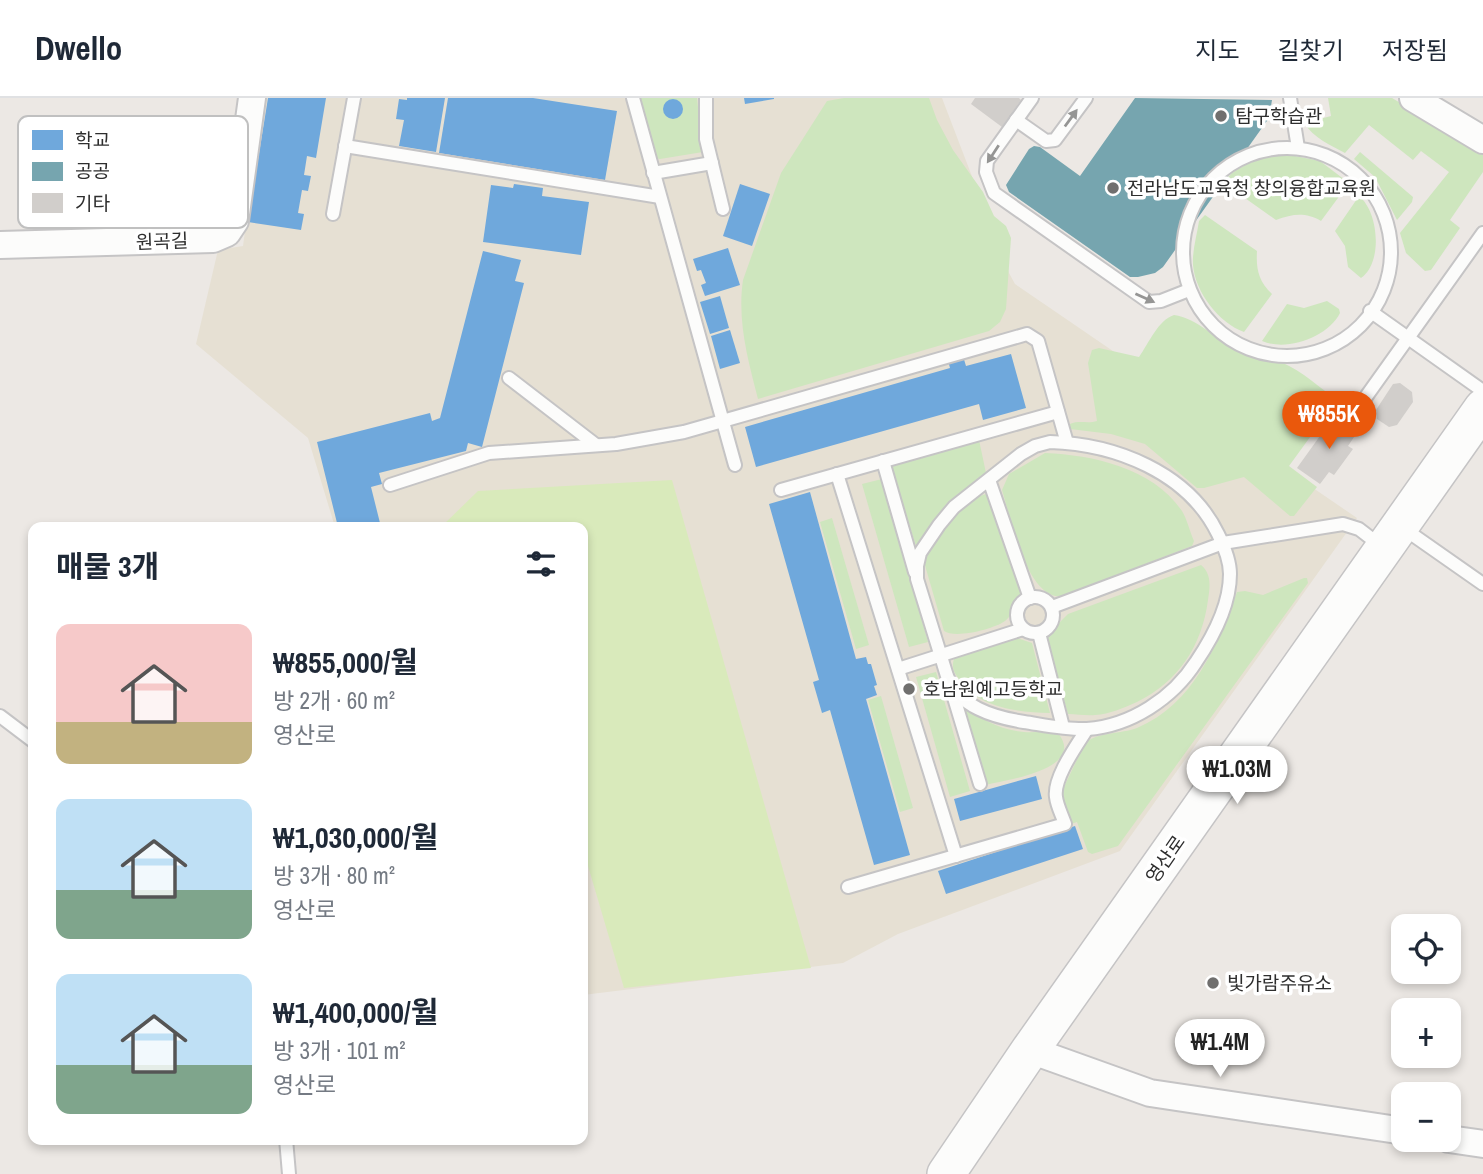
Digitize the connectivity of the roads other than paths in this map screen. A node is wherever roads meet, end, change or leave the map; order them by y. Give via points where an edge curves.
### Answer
1 (252, 98) edge
2 (354, 98) edge
3 (633, 98) edge
4 (706, 98) edge
5 (1032, 98) edge
6 (1086, 98) edge
7 (1290, 98) edge
8 (1413, 98) edge
9 (1016, 120) junction
10 (248, 125) edge
11 (1483, 140) edge
12 (345, 146) junction
13 (1298, 148) junction
14 (712, 163) junction
15 (653, 173) junction
16 (660, 197) junction
17 (723, 209) dead end
18 (333, 214) dead end
19 (230, 228) edge
20 (1483, 233) edge
21 (0, 246) edge
22 (1189, 290) junction
23 (1370, 311) junction
24 (1409, 338) junction
25 (509, 378) dead end
26 (1483, 391) edge
27 (1483, 408) edge
28 (1058, 412) junction
29 (722, 421) junction
30 (1348, 422) dead end
31 (1067, 443) junction
32 (596, 445) junction
33 (883, 461) junction
34 (735, 465) dead end
35 (837, 474) junction
36 (989, 480) junction
37 (390, 485) dead end
38 (781, 490) dead end
39 (1392, 537) junction
40 (1223, 543) junction
41 (917, 579) junction
42 (1483, 584) edge
43 (1030, 597) junction
44 (1052, 607) junction
45 (1023, 629) junction
46 (1039, 633) junction
47 (941, 656) junction
48 (898, 669) junction
49 (951, 687) junction
50 (0, 716) edge
51 (1063, 727) junction
52 (1087, 729) junction
53 (28, 737) edge
54 (980, 784) dead end
55 (956, 856) junction
56 (848, 887) dead end
57 (1030, 1049) junction
58 (1391, 1129) edge
59 (1461, 1141) edge
60 (1483, 1144) edge
61 (287, 1145) edge
62 (289, 1174) edge
63 (946, 1174) edge

1 - 10 street, 원곡길
2 - 12 lane
3 - 15 lane
4 - 14 lane via 705,133
5 - 9 lane
9 -> 6 lane via 1051,142
7 - 13 lane
8 - 11 street
9 -> 22 lane via 987,161 994,193 1149,302
12 - 16 lane
12 - 18 lane
13 - 22 lane via 1262,151 1216,176 1205,190 1189,219 1183,253
13 - 23 lane via 1344,165 1372,190 1381,205 1394,252 1385,289
14 - 15 lane
14 - 17 lane
15 - 16 lane
16 - 29 lane
19 - 21 street, 원곡길 via 213,239
20 - 24 lane
22 - 23 lane via 1204,316 1228,339 1259,353 1293,357 1341,343
23 - 24 lane
24 - 26 lane
24 - 30 lane
25 - 32 lane
27 - 39 main road, 영산로
28 - 29 lane via 1038,341 1027,334
28 - 31 lane
28 - 33 lane
29 - 32 lane via 684,432
29 - 34 lane
31 - 36 lane via 1035,446
31 - 40 lane via 1115,452 1173,480 1200,505
32 - 37 lane via 489,453
33 - 35 lane
33 - 41 lane
35 - 38 lane
35 - 48 lane
36 - 41 lane via 954,507 933,533 920,553
36 - 43 lane
39 - 40 lane via 1343,524
39 - 42 lane
39 - 57 main road, 영산로
40 - 44 lane
40 - 52 lane via 1230,574 1227,593 1217,626 1192,668 1161,701 1115,723
41 - 47 lane
43 - 44 lane via 1043,598
43 - 45 lane via 1017,610
44 - 46 lane via 1051,625
45 - 46 lane
45 - 47 lane
46 - 51 lane
47 - 48 lane
47 - 49 lane
48 - 55 lane
49 - 51 lane via 967,703 1004,719
49 - 54 lane
50 - 53 lane
51 - 52 lane
52 - 55 lane via 1056,787 1065,824
55 - 56 lane
57 - 58 street via 1150,1093
57 - 63 main road, 영산로
59 - 60 street
61 - 62 lane

